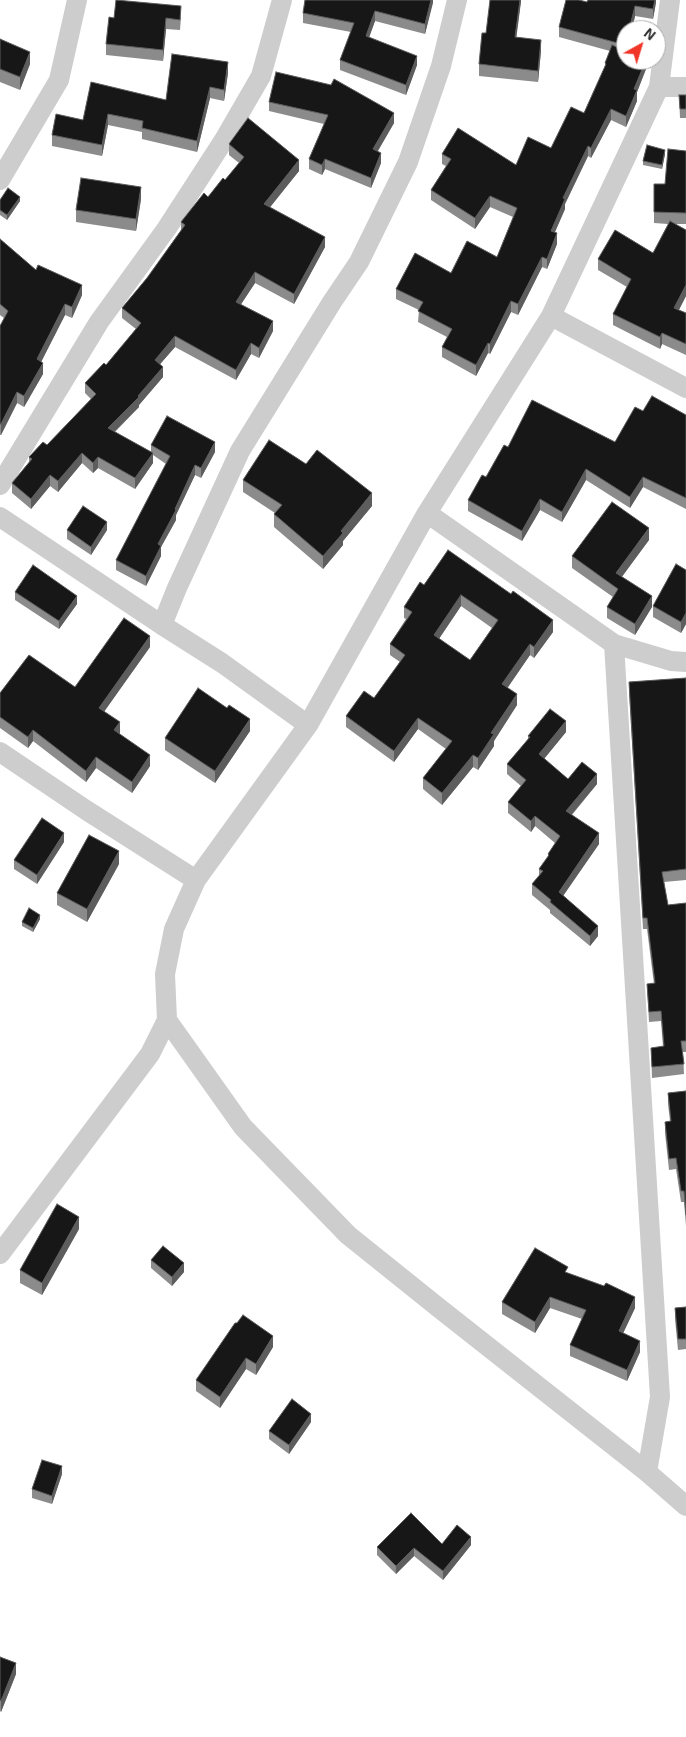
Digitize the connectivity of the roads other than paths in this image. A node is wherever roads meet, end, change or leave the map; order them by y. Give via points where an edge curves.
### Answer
1 (77, 0) edge
2 (282, 0) edge
3 (457, 0) edge
4 (670, 0) edge
5 (659, 87) junction
6 (686, 87) edge
7 (0, 180) edge
8 (551, 316) junction
9 (686, 388) edge
10 (0, 485) edge
11 (427, 513) junction
12 (0, 517) edge
13 (162, 625) junction
14 (614, 644) junction
15 (686, 662) edge
16 (308, 725) junction
17 (0, 752) edge
18 (196, 880) junction
19 (167, 1020) junction
20 (0, 1254) edge
21 (647, 1472) junction
22 (686, 1506) edge

1 - 7 street via 59,80
2 - 10 street via 261,76 224,140 167,228 99,322
3 - 13 street via 441,66 408,162 359,262 240,451
4 - 5 street
5 - 6 street
5 - 8 street
8 - 9 street
8 - 11 street
11 - 14 street
11 - 16 street
12 - 13 street
13 - 16 street via 222,663
14 - 15 street via 671,661
14 - 21 street via 660,1397
16 - 18 street
17 - 18 street
18 - 19 street via 174,929 165,974
19 - 20 street via 150,1054
19 - 21 street via 243,1127 348,1235
21 - 22 street

